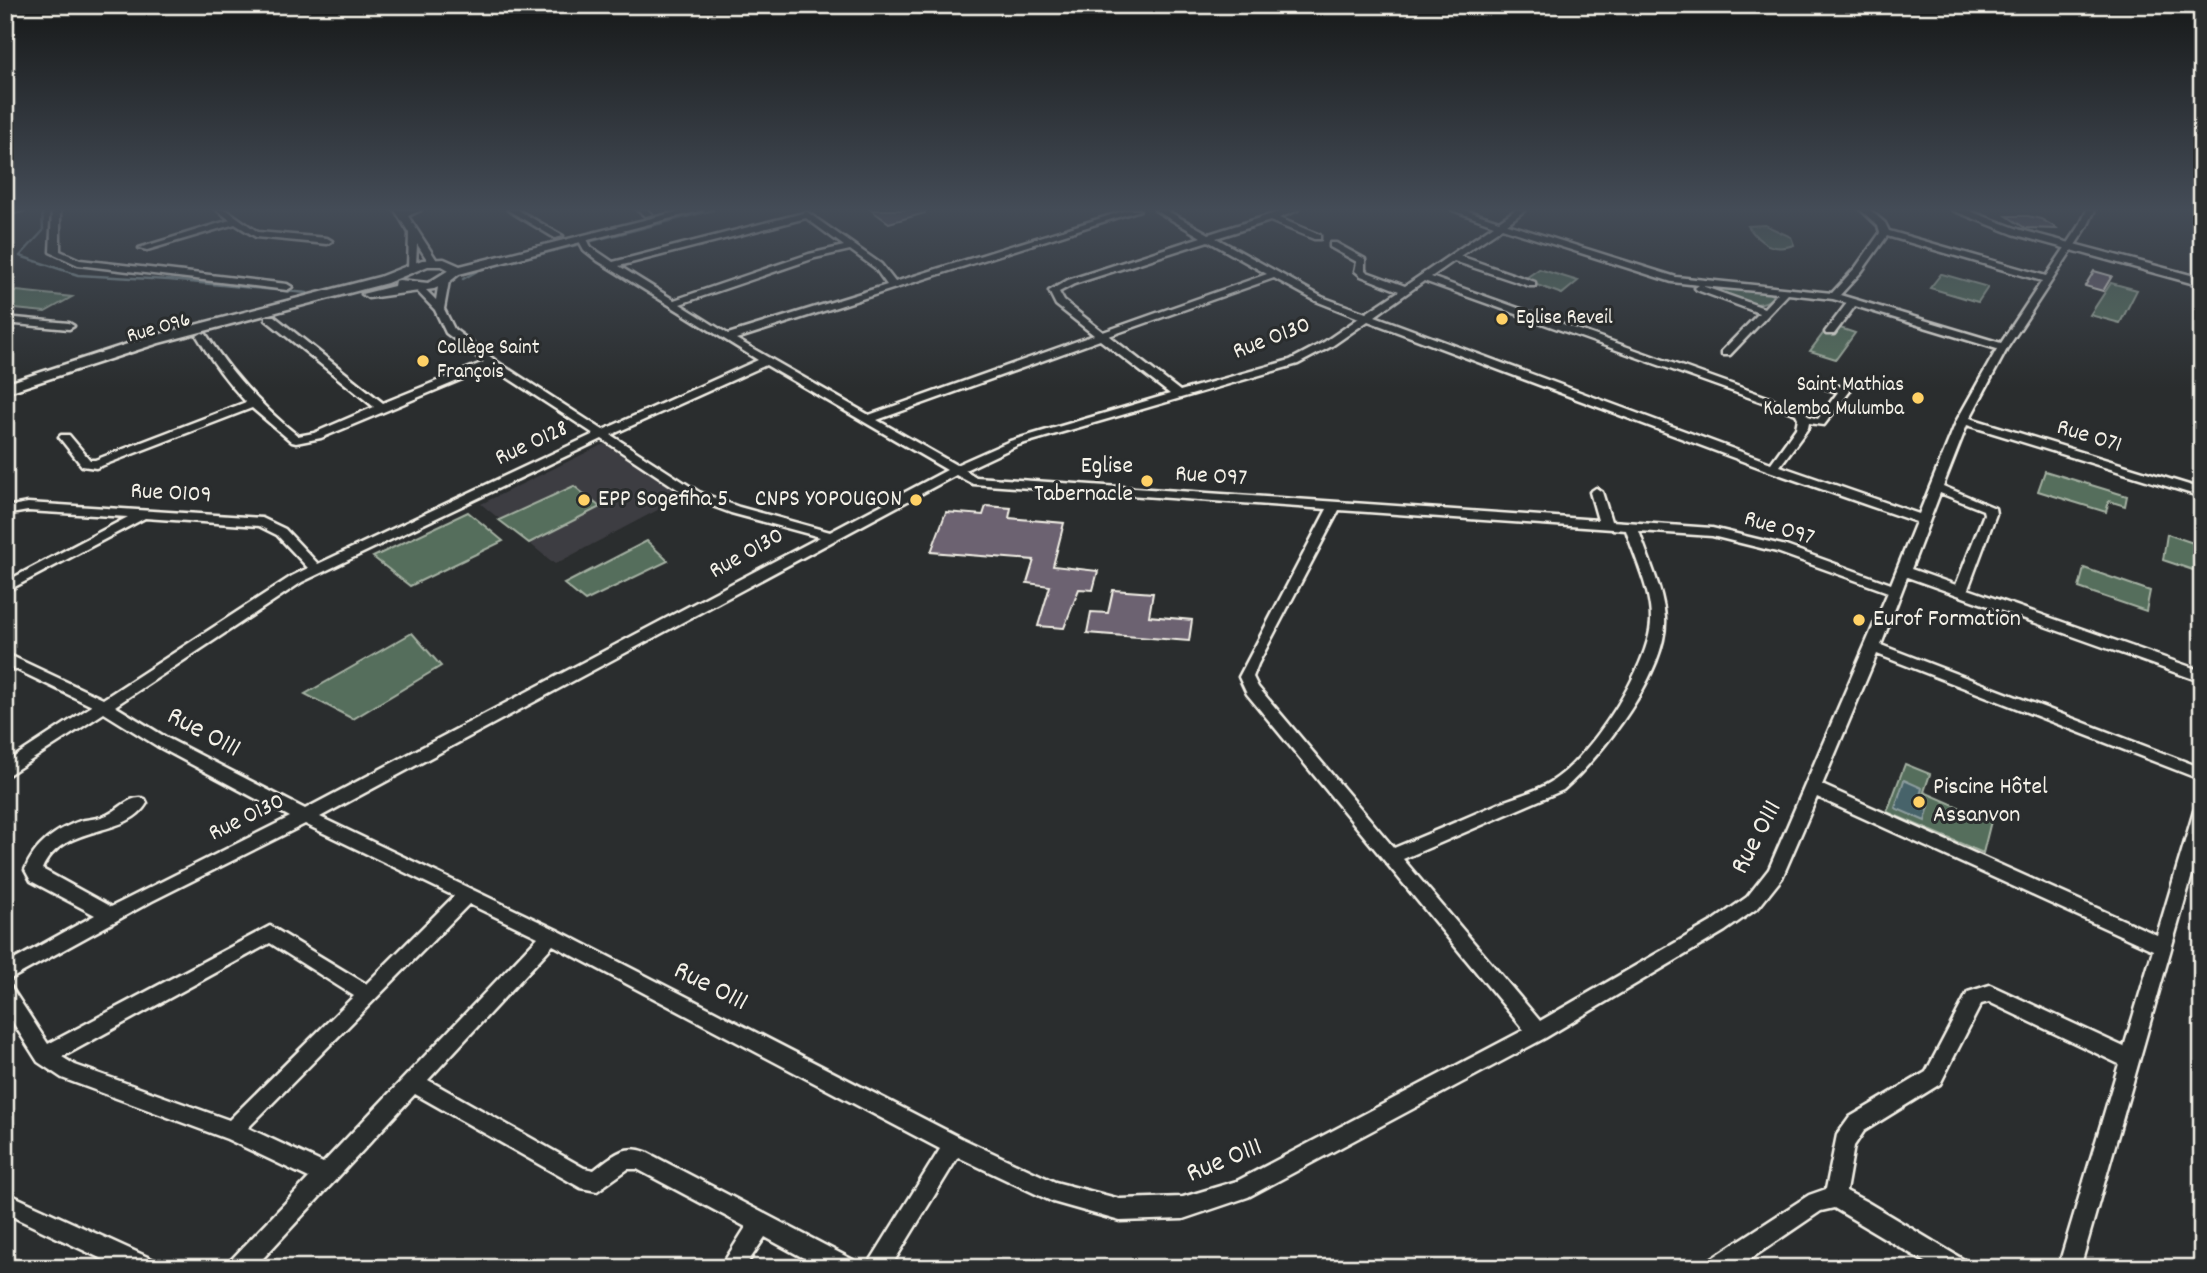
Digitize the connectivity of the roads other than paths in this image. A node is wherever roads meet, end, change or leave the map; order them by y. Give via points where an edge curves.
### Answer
1 (126, 269) edge
2 (406, 269) edge
3 (461, 269) edge
4 (621, 269) edge
5 (773, 269) edge
6 (880, 269) edge
7 (945, 269) edge
8 (1113, 269) edge
9 (1262, 269) edge
10 (1360, 269) edge
11 (1436, 269) edge
12 (1489, 269) edge
13 (1642, 269) edge
14 (1859, 269) edge
15 (2013, 269) edge
16 (2053, 269) edge
17 (2155, 269) edge
18 (455, 271) joint
19 (1272, 275) junction
20 (397, 276) junction
21 (1424, 278) junction
22 (2047, 279) junction
23 (1675, 280) junction
24 (444, 281) junction
25 (2202, 282) edge
26 (1532, 284) dead end
27 (287, 286) dead end
28 (892, 286) junction
29 (413, 287) junction
30 (1406, 290) junction
31 (1786, 291) junction
32 (1834, 296) junction
33 (1853, 302) junction
34 (673, 304) junction
35 (439, 309) junction
36 (1765, 312) junction
37 (1367, 317) junction
38 (270, 318) junction
39 (5, 320) edge
40 (69, 326) dead end
41 (1830, 332) dead end
42 (202, 336) junction
43 (1100, 336) junction
44 (727, 338) junction
45 (2003, 347) junction
46 (1726, 354) dead end
47 (768, 360) junction
48 (492, 363) junction
49 (1821, 384) dead end
50 (5, 389) edge
51 (1179, 396) junction
52 (5, 400) edge
53 (251, 404) junction
54 (383, 408) junction
55 (1804, 418) junction
56 (868, 419) junction
57 (1964, 420) junction
58 (604, 434) junction
59 (65, 437) dead end
60 (1773, 468) junction
61 (956, 470) junction
62 (1938, 488) junction
63 (1596, 492) dead end
64 (2202, 493) edge
65 (1334, 507) junction
66 (5, 511) edge
67 (142, 515) junction
68 (1924, 520) junction
69 (1606, 524) junction
70 (1631, 526) junction
71 (831, 536) junction
72 (316, 569) junction
73 (1904, 571) junction
74 (5, 588) edge
75 (1961, 589) junction
76 (1896, 590) junction
77 (1873, 647) junction
78 (5, 658) edge
79 (2202, 677) edge
80 (102, 705) junction
81 (5, 771) edge
82 (2202, 774) edge
83 (1813, 788) junction
84 (139, 803) dead end
85 (2202, 811) edge
86 (305, 817) junction
87 (1393, 856) junction
88 (467, 894) junction
89 (110, 915) junction
90 (551, 934) junction
91 (2162, 946) junction
92 (5, 974) edge
93 (5, 993) edge
94 (366, 995) junction
95 (1538, 1031) junction
96 (46, 1056) junction
97 (2129, 1059) junction
98 (414, 1083) junction
99 (232, 1131) junction
100 (954, 1144) junction
101 (327, 1176) junction
102 (1835, 1197) junction
103 (5, 1202) edge
104 (762, 1223) junction
105 (146, 1268) edge
106 (239, 1268) edge
107 (732, 1268) edge
108 (845, 1268) edge
109 (877, 1268) edge
110 (1717, 1268) edge
111 (1956, 1268) edge
112 (2069, 1268) edge

1 - 27 street
2 - 20 main road
3 - 18 main road
4 - 34 street, Rue O97
5 - 34 street
6 - 28 street
7 - 28 street
8 - 43 street via 1053,293
9 - 19 street
10 - 30 street
11 - 21 street, Rue O130
12 - 26 street
13 - 23 street
14 - 32 street
15 - 22 street
16 - 22 street, Rue O111
17 - 25 main road
18 - 24 main road
19 - 37 street
19 - 43 street
20 - 29 main road via 398,284
20 - 50 main road, Rue O96 via 154,340
21 - 30 street, Rue O130
21 - 55 street via 1785,405
22 - 45 street, Rue O111
23 - 31 street
23 - 36 street
24 - 29 main road, Rue O96
24 - 35 street
28 - 44 street
29 - 35 street
29 - 38 main road, Rue O96
30 - 37 street, Rue O130
31 - 32 street
31 - 36 street
32 - 33 street
33 - 41 street
33 - 45 street
34 - 44 street, Rue O97
35 - 48 street via 450,331
36 - 46 street
37 - 51 street, Rue O130 via 1294,362
37 - 60 street
38 - 42 main road, Rue O96
38 - 54 street
39 - 40 street
42 - 52 main road, Rue O96
42 - 53 street
43 - 51 street
43 - 56 street
44 - 47 street, Rue O97
45 - 57 street, Rue O111
47 - 56 street, Rue O97
47 - 58 street, Rue O128
48 - 54 street
48 - 58 street
49 - 55 street via 1845,391 1820,424
51 - 61 street, Rue O130 via 1014,443
53 - 54 street via 296,440
53 - 59 street via 93,464 86,464
55 - 60 street via 1802,428
56 - 61 street, Rue O97
57 - 62 street, Rue O111
57 - 64 street, Rue O71
58 - 71 street via 695,495
58 - 72 street, Rue O128
60 - 68 street
61 - 65 street, Rue O97 via 982,481
61 - 71 street, Rue O130
62 - 68 street, Rue O111
62 - 75 street via 1989,508
63 - 69 street
65 - 69 street, Rue O97
65 - 87 street via 1246,677 1252,690
66 - 67 street, Rue O109 via 28,507
67 - 72 street, Rue O109 via 262,522 281,532
67 - 74 street
68 - 73 street, Rue O111
69 - 70 street, Rue O97
70 - 76 street, Rue O97 via 1744,538
70 - 87 street via 1658,618 1658,639 1603,739 1557,786
71 - 86 street, Rue O130
72 - 80 street, Rue O128
73 - 75 street
73 - 76 street, Rue O111
75 - 79 street
76 - 77 street, Rue O111
77 - 82 street
77 - 83 street, Rue O111
78 - 80 street, Rue O111
80 - 81 street, Rue O128
80 - 86 street, Rue O111
83 - 91 street
83 - 95 street, Rue O111 via 1776,873 1753,902
84 - 89 street via 107,823 80,828 35,862 37,876
85 - 91 street
86 - 88 street, Rue O111
86 - 89 street, Rue O130
87 - 95 street
88 - 90 street, Rue O111
88 - 94 street
89 - 92 street, Rue O130
90 - 98 street
90 - 100 street, Rue O111
91 - 97 street
93 - 96 street
94 - 96 street via 270,934
94 - 99 street
95 - 100 street, Rue O111 via 1241,1190 1183,1208 1120,1210 1053,1192
96 - 99 street via 85,1080
97 - 102 street via 1990,993 1975,998 1933,1078 1857,1124 1844,1142
97 - 112 street
98 - 101 street
98 - 104 street via 581,1178 597,1181 625,1159 639,1159
99 - 101 street
100 - 109 street
101 - 106 street
102 - 110 street via 1816,1202
102 - 111 street
103 - 105 street
104 - 107 street
104 - 108 street

